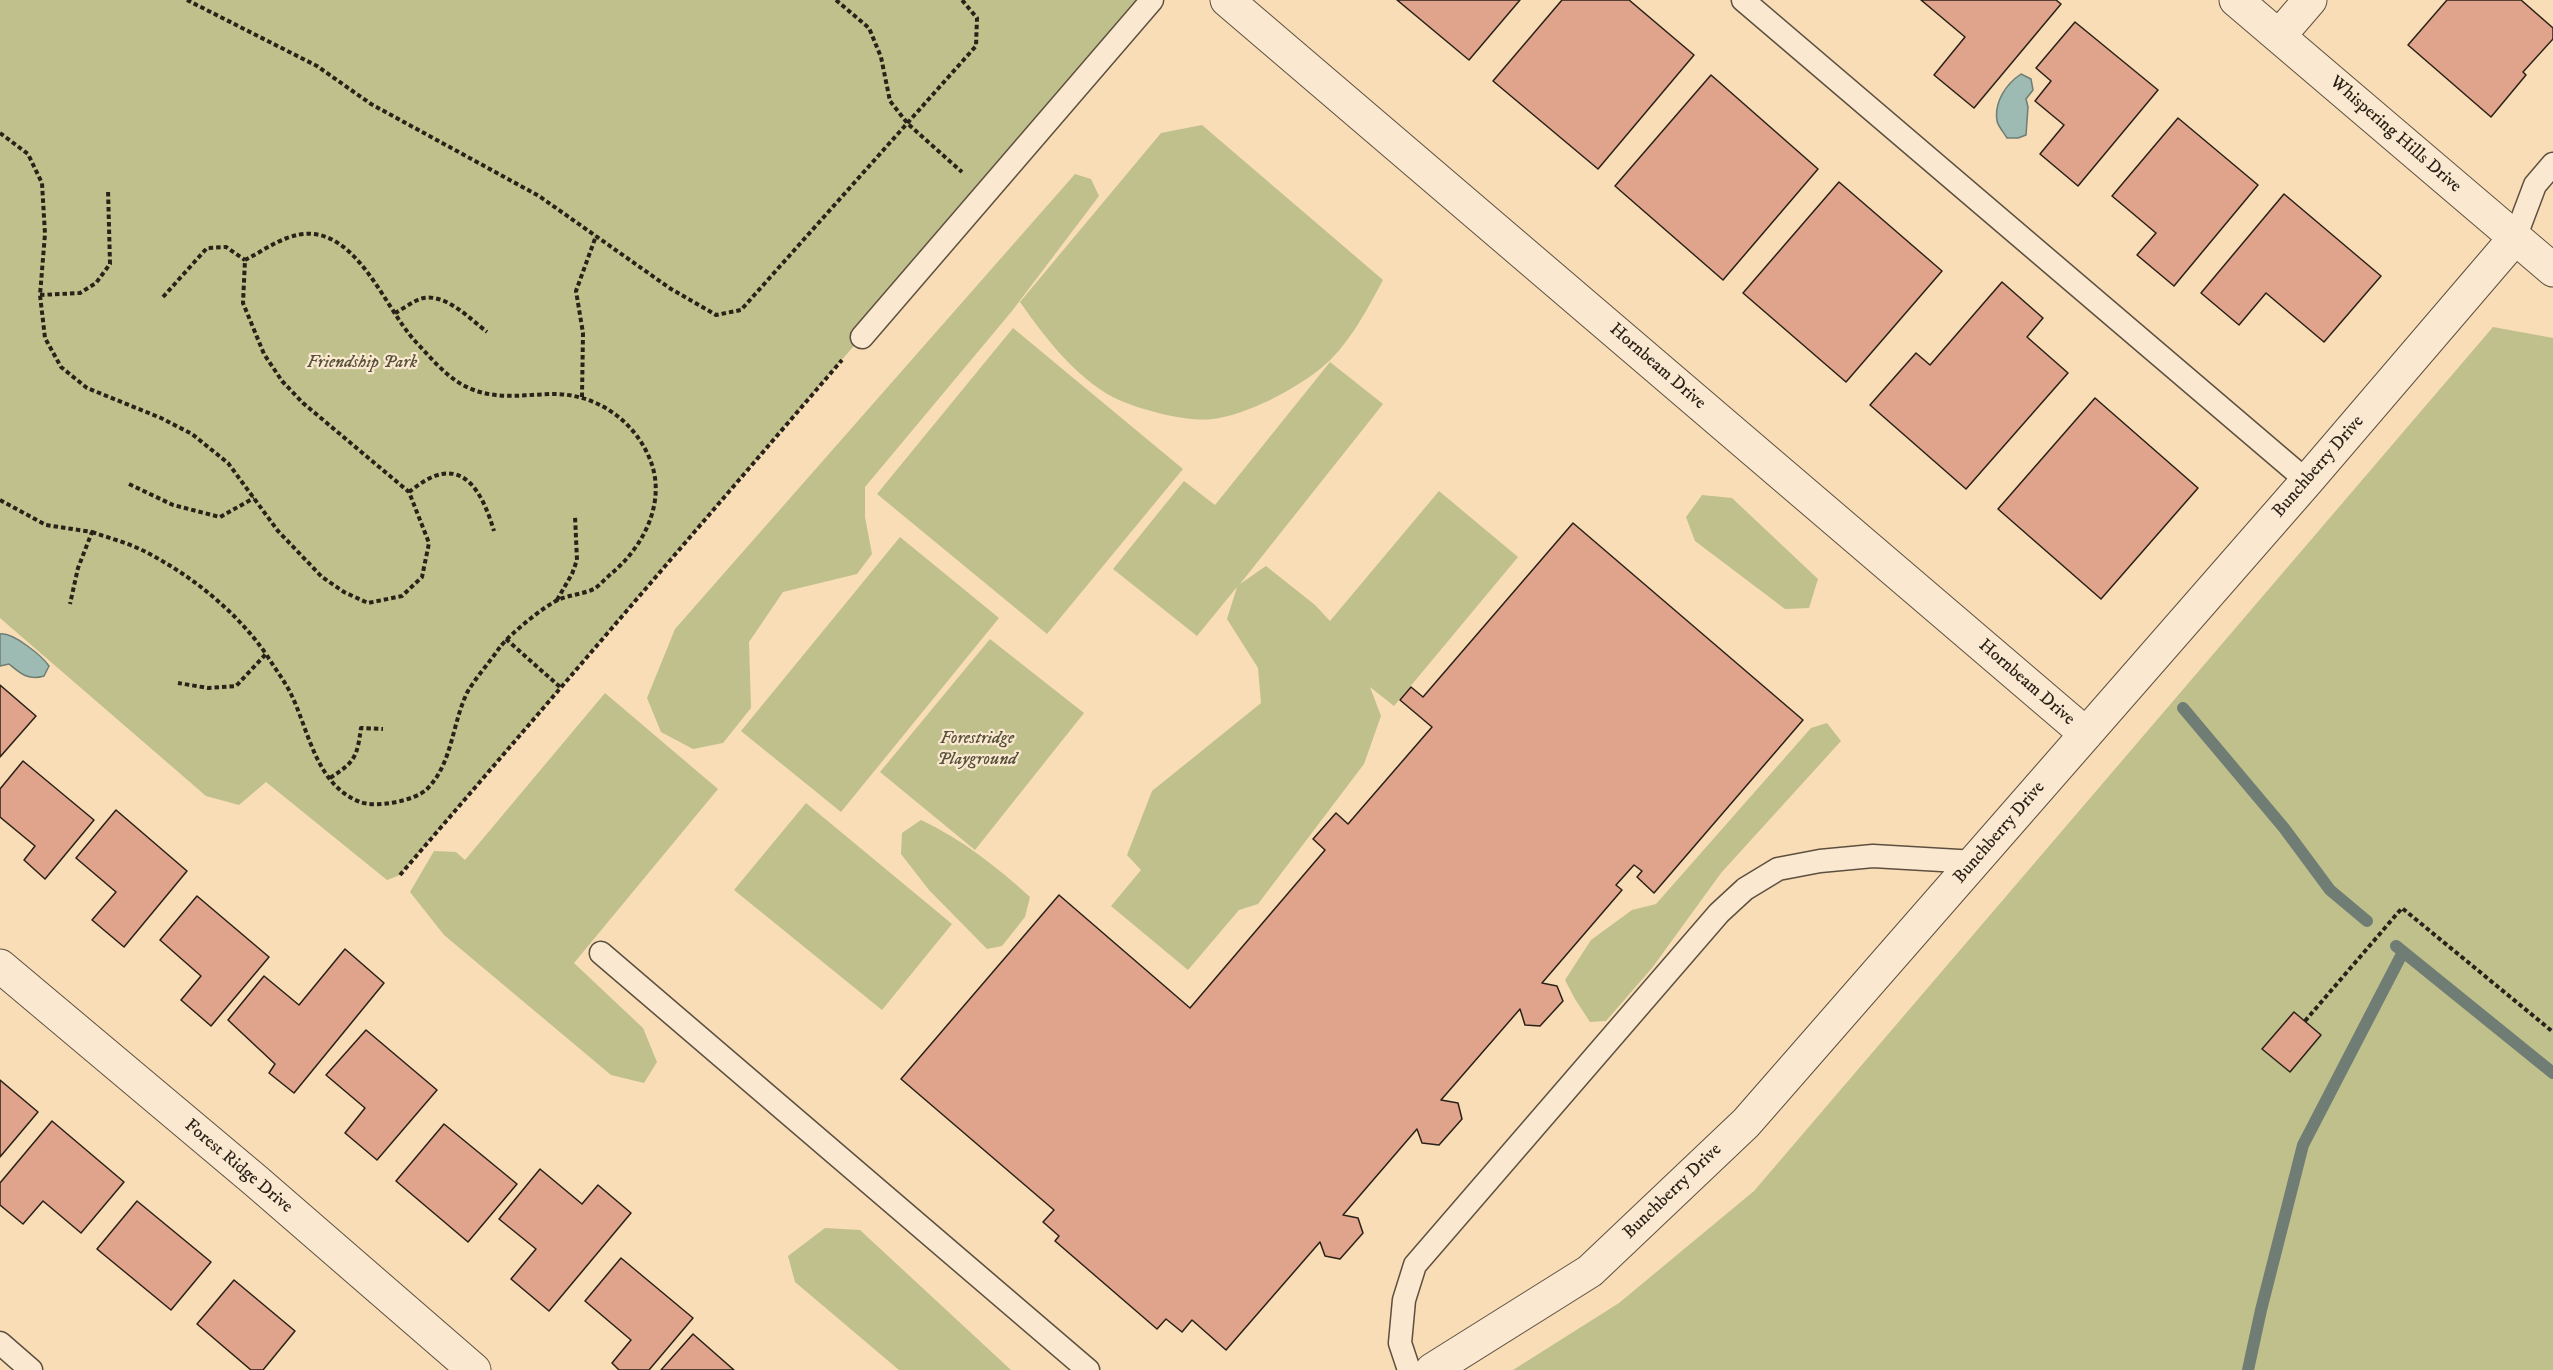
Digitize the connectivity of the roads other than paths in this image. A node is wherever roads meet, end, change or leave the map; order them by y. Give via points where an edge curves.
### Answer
1 (1152, 0) edge
2 (1227, 0) edge
3 (1743, 0) edge
4 (2236, 0) edge
5 (2310, 0) edge
6 (2279, 36) junction
7 (2553, 164) edge
8 (2515, 238) junction
9 (2553, 270) edge
10 (862, 337) road end
11 (2307, 481) junction
12 (2086, 734) junction
13 (1976, 862) junction
14 (601, 953) dead end
15 (0, 966) edge
16 (0, 1342) edge
17 (31, 1370) edge
18 (474, 1370) edge
19 (1088, 1370) edge
20 (1409, 1370) edge
21 (1432, 1370) edge

1 - 10 lane
2 - 12 street, Hornbeam Drive
3 - 11 lane
4 - 6 street, Whispering Hills Drive
5 - 6 street
6 - 8 street, Whispering Hills Drive
7 - 8 lane via 2535,185
8 - 9 street, Whispering Hills Drive
8 - 11 street, Bunchberry Drive
11 - 12 street, Bunchberry Drive
12 - 13 street, Bunchberry Drive
13 - 20 lane via 1873,856 1778,869 1719,913 1415,1264 1404,1300 1400,1343
13 - 21 street, Bunchberry Drive via 1746,1123 1590,1271
14 - 19 lane
15 - 18 street, Forest Ridge Drive
16 - 17 lane

